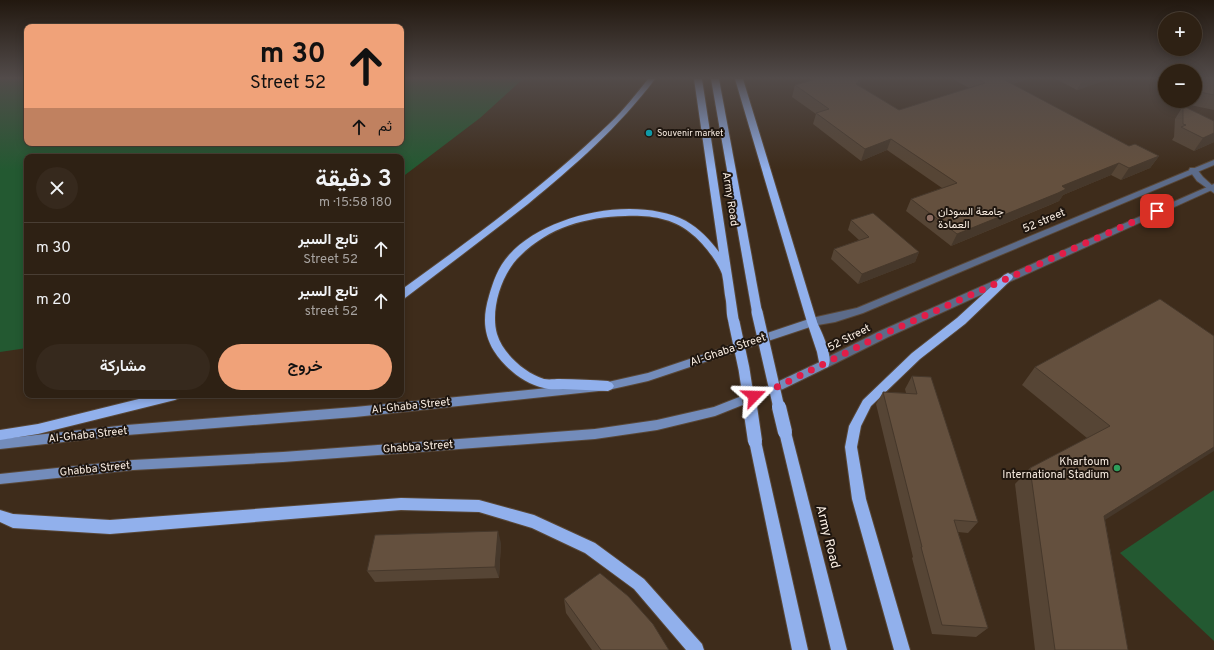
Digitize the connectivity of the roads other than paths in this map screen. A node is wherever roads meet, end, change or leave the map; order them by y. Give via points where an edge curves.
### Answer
1 (626, 109) edge
2 (702, 109) edge
3 (720, 109) edge
4 (748, 109) edge
5 (1214, 162) edge
6 (1193, 170) junction
7 (1213, 188) edge
8 (726, 272) junction
9 (1008, 277) junction
10 (404, 293) edge
11 (812, 322) junction
12 (824, 364) junction
13 (608, 386) junction
14 (163, 398) edge
15 (0, 435) edge
16 (0, 444) edge
17 (0, 479) edge
18 (0, 516) edge
19 (902, 648) edge
20 (696, 650) edge
21 (800, 650) edge
22 (839, 650) edge

1 - 10 highway via 614,124 559,174 469,246
2 - 8 highway, Army Road
3 - 22 highway, Army Road, bridge via 757,312
4 - 11 highway
5 - 6 street
6 - 7 street
6 - 11 street, 52 Street via 860,311
7 - 9 street
8 - 13 highway via 710,246 696,232 680,222 638,212 578,218 541,234 522,249 506,265 497,285 490,314 492,335 500,348 519,372 543,383
8 - 21 highway, Army Road, bridge via 755,441
9 - 12 street, 52 Street
9 - 19 highway via 961,321 916,356 867,403 855,426 851,447 859,499
11 - 12 highway via 823,352
11 - 13 main road, Al-Ghaba Street via 648,377
12 - 17 main road, Ghabba Street via 779,386 715,411 657,425 595,434 291,457 133,465
13 - 16 main road, Al-Ghaba Street
14 - 15 highway via 45,427
18 - 20 highway via 13,521 110,527 401,504 479,506 534,522 590,548 639,584

